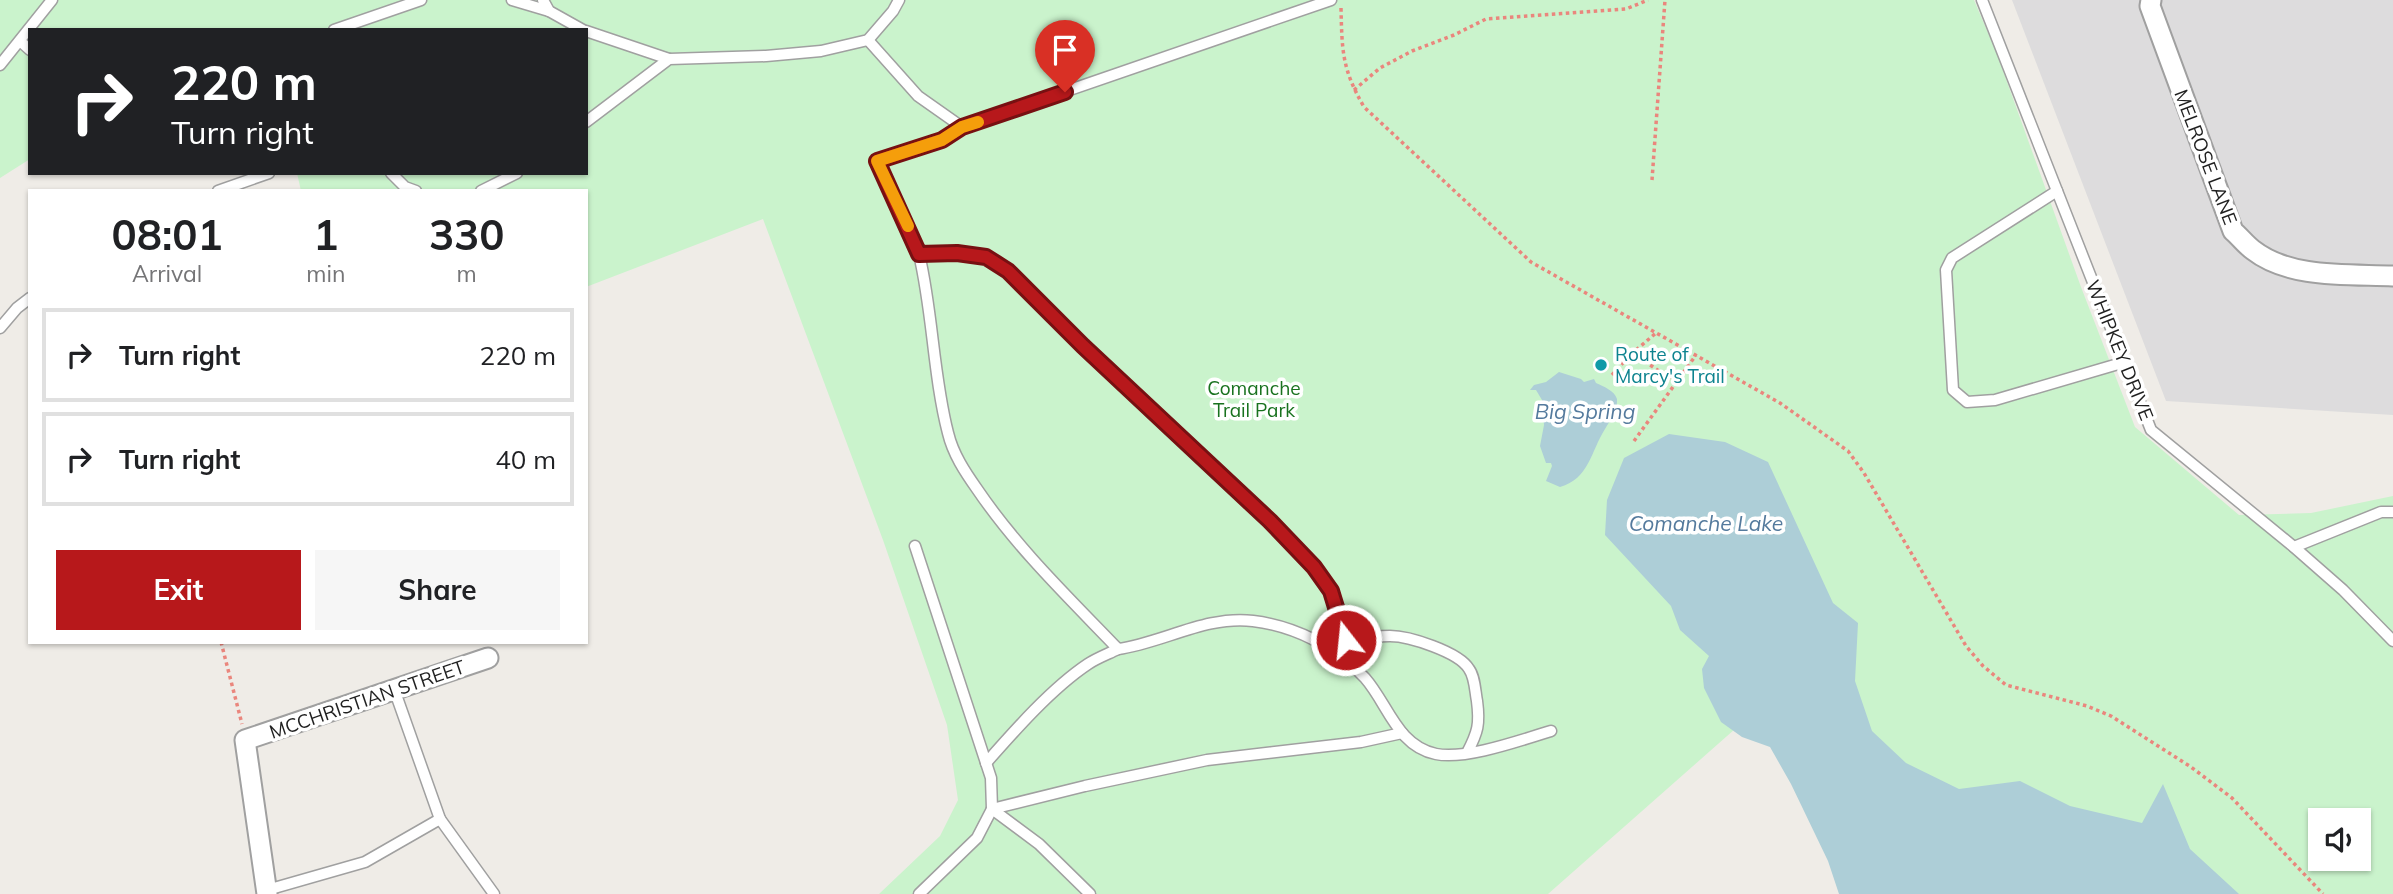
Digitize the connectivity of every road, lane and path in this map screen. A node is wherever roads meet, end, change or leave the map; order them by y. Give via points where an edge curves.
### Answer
1 (52, 0) edge
2 (421, 0) edge
3 (512, 0) edge
4 (543, 0) edge
5 (899, 0) edge
6 (1331, 0) edge
7 (1341, 0) edge
8 (1648, 0) edge
9 (1665, 0) edge
10 (1982, 0) edge
11 (2151, 0) edge
12 (549, 11) junction
13 (30, 28) edge
14 (340, 28) edge
15 (580, 28) edge
16 (28, 31) edge
17 (588, 32) edge
18 (868, 40) junction
19 (20, 41) junction
20 (28, 48) edge
21 (668, 60) junction
22 (0, 65) edge
23 (1354, 90) junction
24 (588, 120) edge
25 (962, 127) junction
26 (263, 175) edge
27 (393, 175) edge
28 (513, 175) edge
29 (1652, 180) dead end
30 (224, 189) edge
31 (410, 189) edge
32 (485, 189) edge
33 (2057, 191) junction
34 (919, 254) junction
35 (2393, 276) edge
36 (28, 300) edge
37 (0, 328) edge
38 (1656, 333) junction
39 (1633, 353) junction
40 (1696, 355) junction
41 (2125, 362) junction
42 (1612, 375) dead end
43 (1676, 383) junction
44 (1634, 441) dead end
45 (2393, 512) edge
46 (915, 546) dead end
47 (2294, 547) junction
48 (1346, 640) junction
49 (2393, 641) edge
50 (221, 644) edge
51 (1118, 649) junction
52 (488, 658) dead end
53 (1354, 669) junction
54 (394, 689) junction
55 (1551, 731) dead end
56 (1402, 733) junction
57 (245, 740) junction
58 (1467, 752) junction
59 (986, 763) junction
60 (992, 809) junction
61 (439, 819) junction
62 (267, 892) edge
63 (494, 894) edge
64 (919, 894) edge
65 (1090, 894) edge
66 (2323, 894) edge

1 - 13 lane
2 - 14 lane
3 - 12 lane
4 - 12 lane
5 - 18 lane
6 - 25 lane
7 - 23 path via 1342,52
8 - 23 path via 1626,9 1486,19 1380,68
9 - 29 path
10 - 33 lane, WHIPKEY DRIVE
11 - 35 street, MELROSE LANE via 2233,231 2254,251 2288,267
12 - 15 lane
16 - 19 lane
17 - 21 lane
18 - 21 lane via 821,51
18 - 25 lane via 918,96
19 - 20 lane
19 - 22 lane
21 - 24 lane
23 - 38 path via 1373,116 1531,262
25 - 34 lane via 942,140 877,161
26 - 30 lane
27 - 31 lane
28 - 32 lane
33 - 41 lane, WHIPKEY DRIVE
33 - 41 lane via 1952,258 1946,270 1953,390 1967,402 1995,400
34 - 48 lane via 986,257 1008,271 1314,567 1331,591
34 - 51 lane via 948,434 960,464 1021,547
36 - 37 lane
38 - 39 path
38 - 40 path
39 - 42 path
39 - 43 path
40 - 43 path
40 - 66 path via 1780,403 1847,452 1864,473 1966,646 1983,666 2006,685 2111,716 2191,767 2232,798
41 - 47 lane, WHIPKEY DRIVE via 2151,430
43 - 44 path
45 - 47 lane via 2381,512
46 - 59 lane
47 - 49 lane, WHIPKEY DRIVE
48 - 53 lane
48 - 58 lane via 1392,636 1440,649 1469,668 1479,722
50 - 57 path
51 - 53 lane via 1143,646 1220,620 1252,620 1297,630
51 - 59 lane via 1088,664 1050,696
52 - 54 street, MCCHRISTIAN STREET
53 - 56 lane
54 - 57 street, MCCHRISTIAN STREET
54 - 61 lane
55 - 58 lane
56 - 58 lane via 1419,748 1436,754
56 - 60 lane via 1208,760
57 - 62 street
59 - 60 lane
60 - 64 lane via 976,838
60 - 65 lane via 1039,844
61 - 62 lane via 365,862
61 - 63 lane

